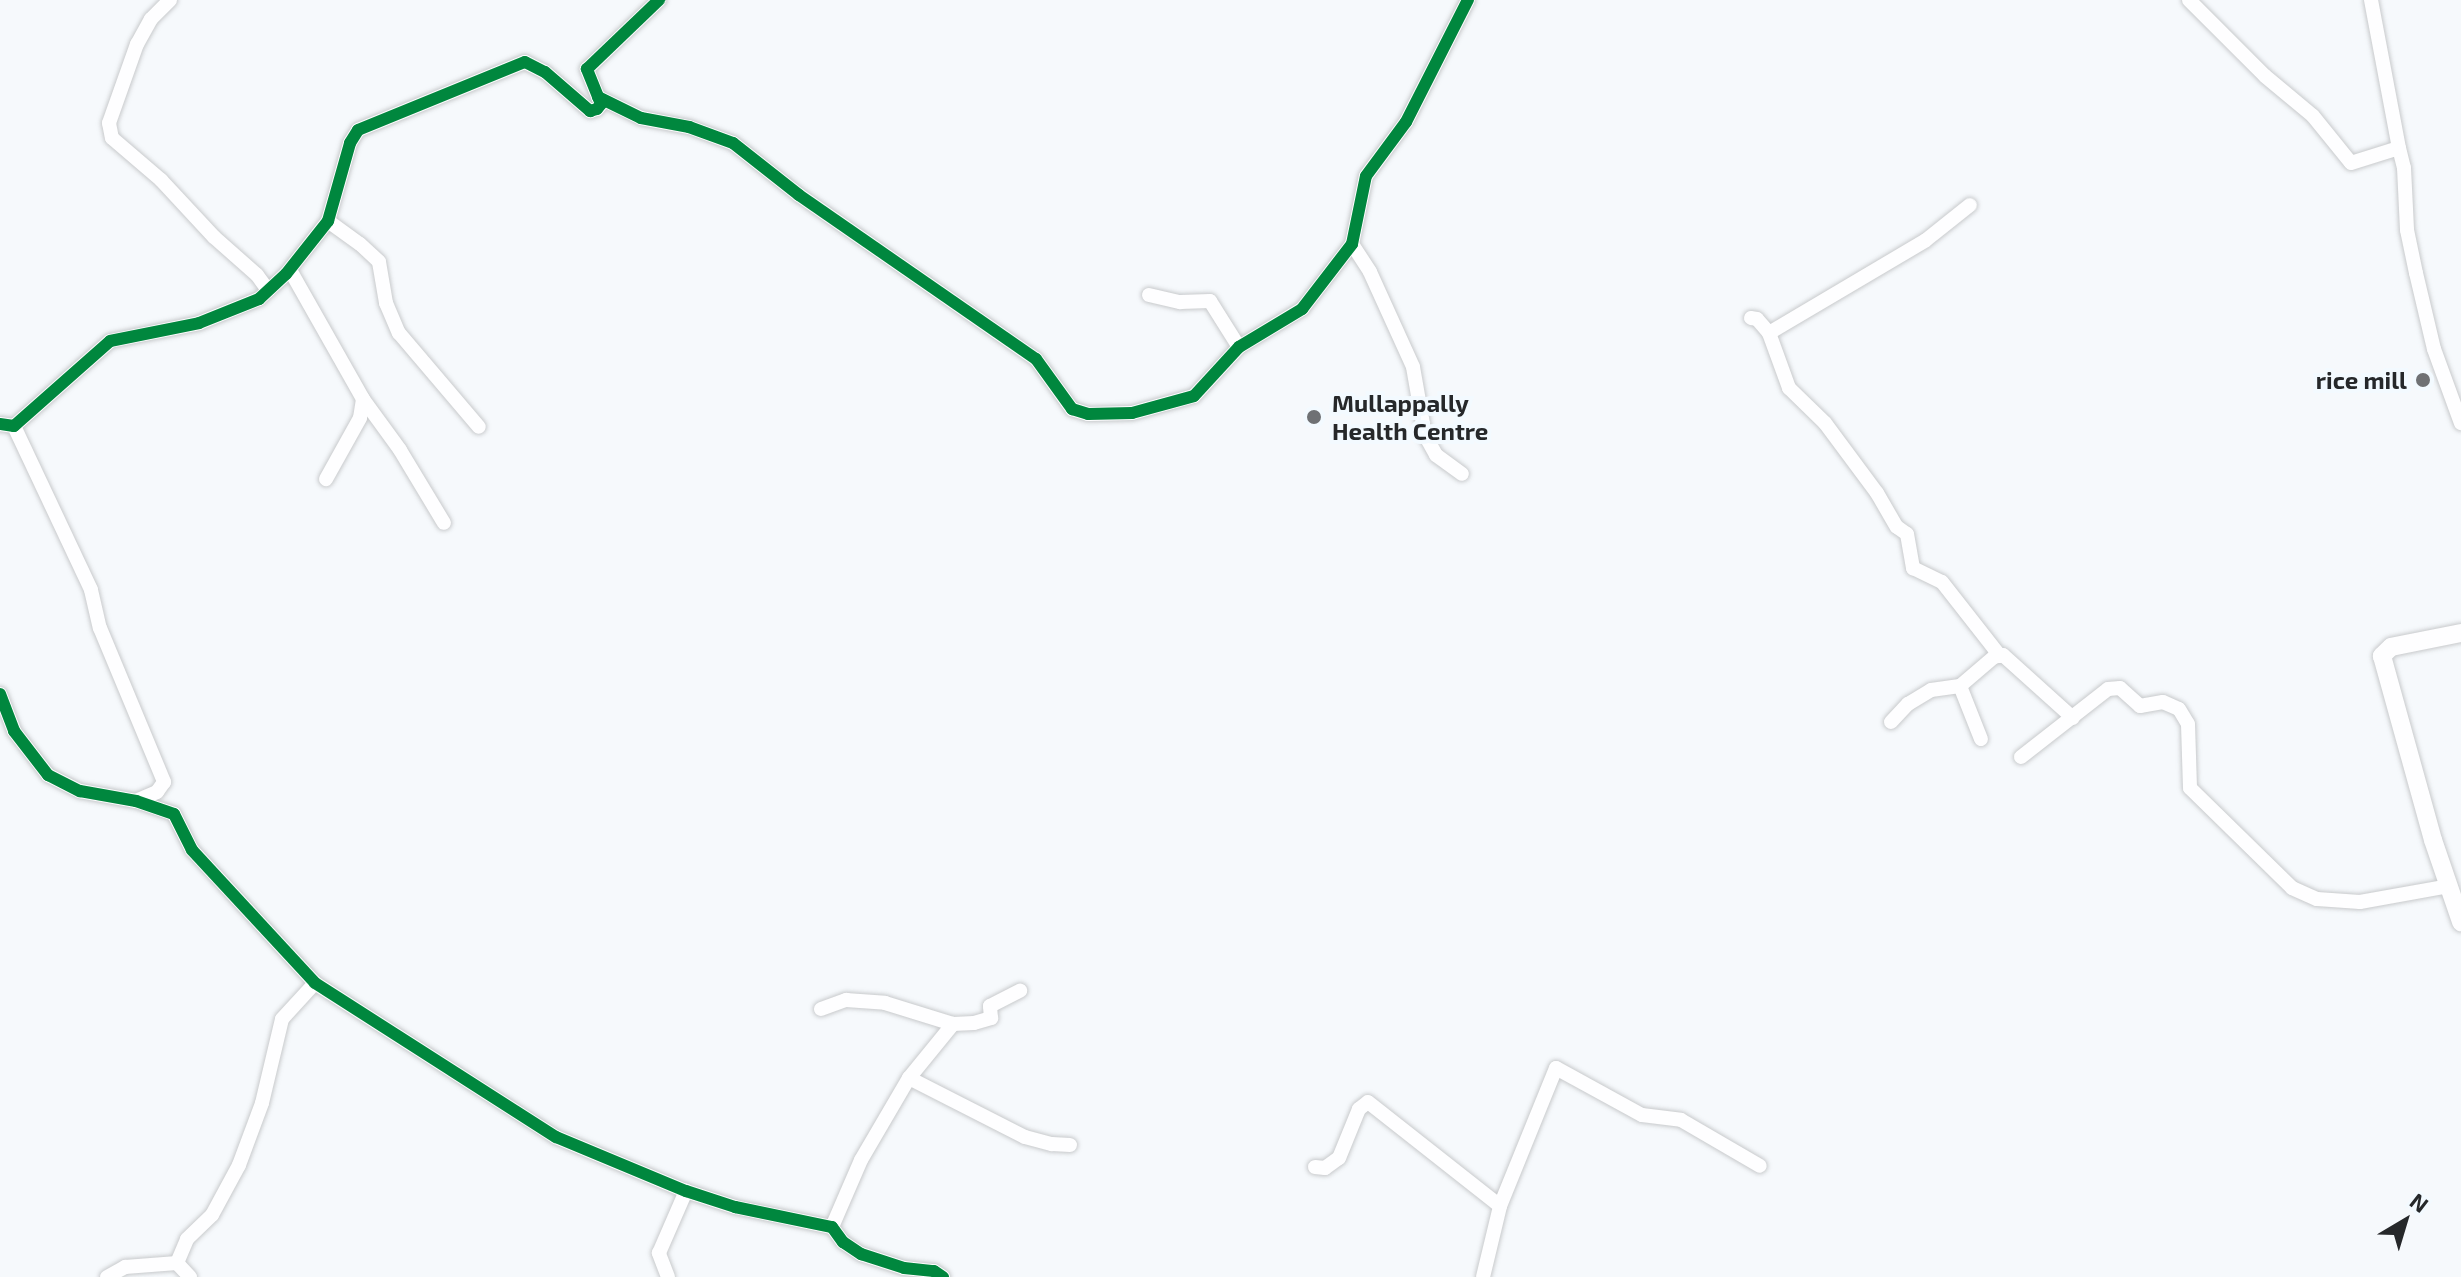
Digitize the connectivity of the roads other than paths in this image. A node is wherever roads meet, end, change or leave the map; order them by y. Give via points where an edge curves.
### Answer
1 (170, 0) edge
2 (659, 0) edge
3 (1468, 0) edge
4 (2189, 0) edge
5 (2371, 0) edge
6 (598, 97) junction
7 (2399, 148) junction
8 (1970, 205) dead end
9 (328, 221) junction
10 (1352, 244) junction
11 (290, 270) junction
12 (268, 290) junction
13 (1149, 295) dead end
14 (1751, 318) dead end
15 (1769, 333) junction
16 (1239, 347) junction
17 (363, 399) junction
18 (2461, 423) edge
19 (7, 425) edge
20 (479, 427) dead end
21 (1462, 474) dead end
22 (326, 479) dead end
23 (444, 523) dead end
24 (2461, 633) edge
25 (2000, 656) junction
26 (1960, 686) junction
27 (0, 694) edge
28 (2073, 718) junction
29 (1891, 722) dead end
30 (1981, 739) dead end
31 (2021, 757) dead end
32 (136, 801) junction
33 (2449, 886) junction
34 (2461, 922) edge
35 (315, 983) junction
36 (1020, 991) dead end
37 (821, 1009) dead end
38 (953, 1024) junction
39 (909, 1078) junction
40 (1070, 1145) dead end
41 (1760, 1166) dead end
42 (1315, 1167) dead end
43 (686, 1191) junction
44 (1500, 1206) junction
45 (832, 1227) junction
46 (177, 1263) junction
47 (107, 1277) edge
48 (190, 1277) edge
49 (668, 1277) edge
50 (943, 1277) edge
51 (1483, 1277) edge

1 - 12 street via 137,44 109,123 112,138 161,180
2 - 6 street via 587,69
3 - 10 street via 1406,122 1366,176
4 - 7 street via 2313,116 2351,163
5 - 7 street
6 - 9 street via 601,104 590,111 545,72 525,62 358,130
6 - 16 street via 641,118 733,143 799,195 1036,359 1072,409 1132,413 1194,396
7 - 18 street via 2416,273 2434,349
8 - 15 street via 1926,240
9 - 11 street
9 - 20 street via 379,262 386,303 399,333
10 - 16 street via 1302,309
10 - 21 street via 1413,367 1425,435 1436,455
11 - 12 street
11 - 17 street
12 - 19 street via 228,314 110,341
13 - 16 street via 1210,301
14 - 15 street
15 - 25 street via 1789,388 1825,423 1907,534 1913,568 1942,582
17 - 22 street via 360,418
17 - 23 street
19 - 32 street via 91,590 100,628 164,782 157,792
24 - 33 main road via 2391,647 2382,656
25 - 26 street
25 - 28 street
26 - 29 street via 1931,690
26 - 30 street
27 - 32 street via 14,731 48,775 80,791
28 - 31 street
28 - 33 street via 2113,687 2140,706 2163,702 2179,709 2188,724 2190,788 2292,888 2317,899 2360,902
32 - 35 street via 174,814 192,850
33 - 34 main road
35 - 43 street via 556,1137
35 - 46 street via 282,1019 262,1103 239,1165 212,1215 187,1239
36 - 38 street via 990,1006 991,1018
37 - 38 street via 846,1000 885,1003
38 - 39 street
39 - 40 street via 1025,1137
39 - 45 street via 861,1160
41 - 44 street via 1681,1120 1642,1115 1556,1068
42 - 44 street via 1325,1168 1339,1158 1359,1109 1368,1102
43 - 45 street
43 - 49 street via 659,1253
44 - 51 street
45 - 50 street via 861,1254
46 - 47 street via 125,1267
46 - 48 street

